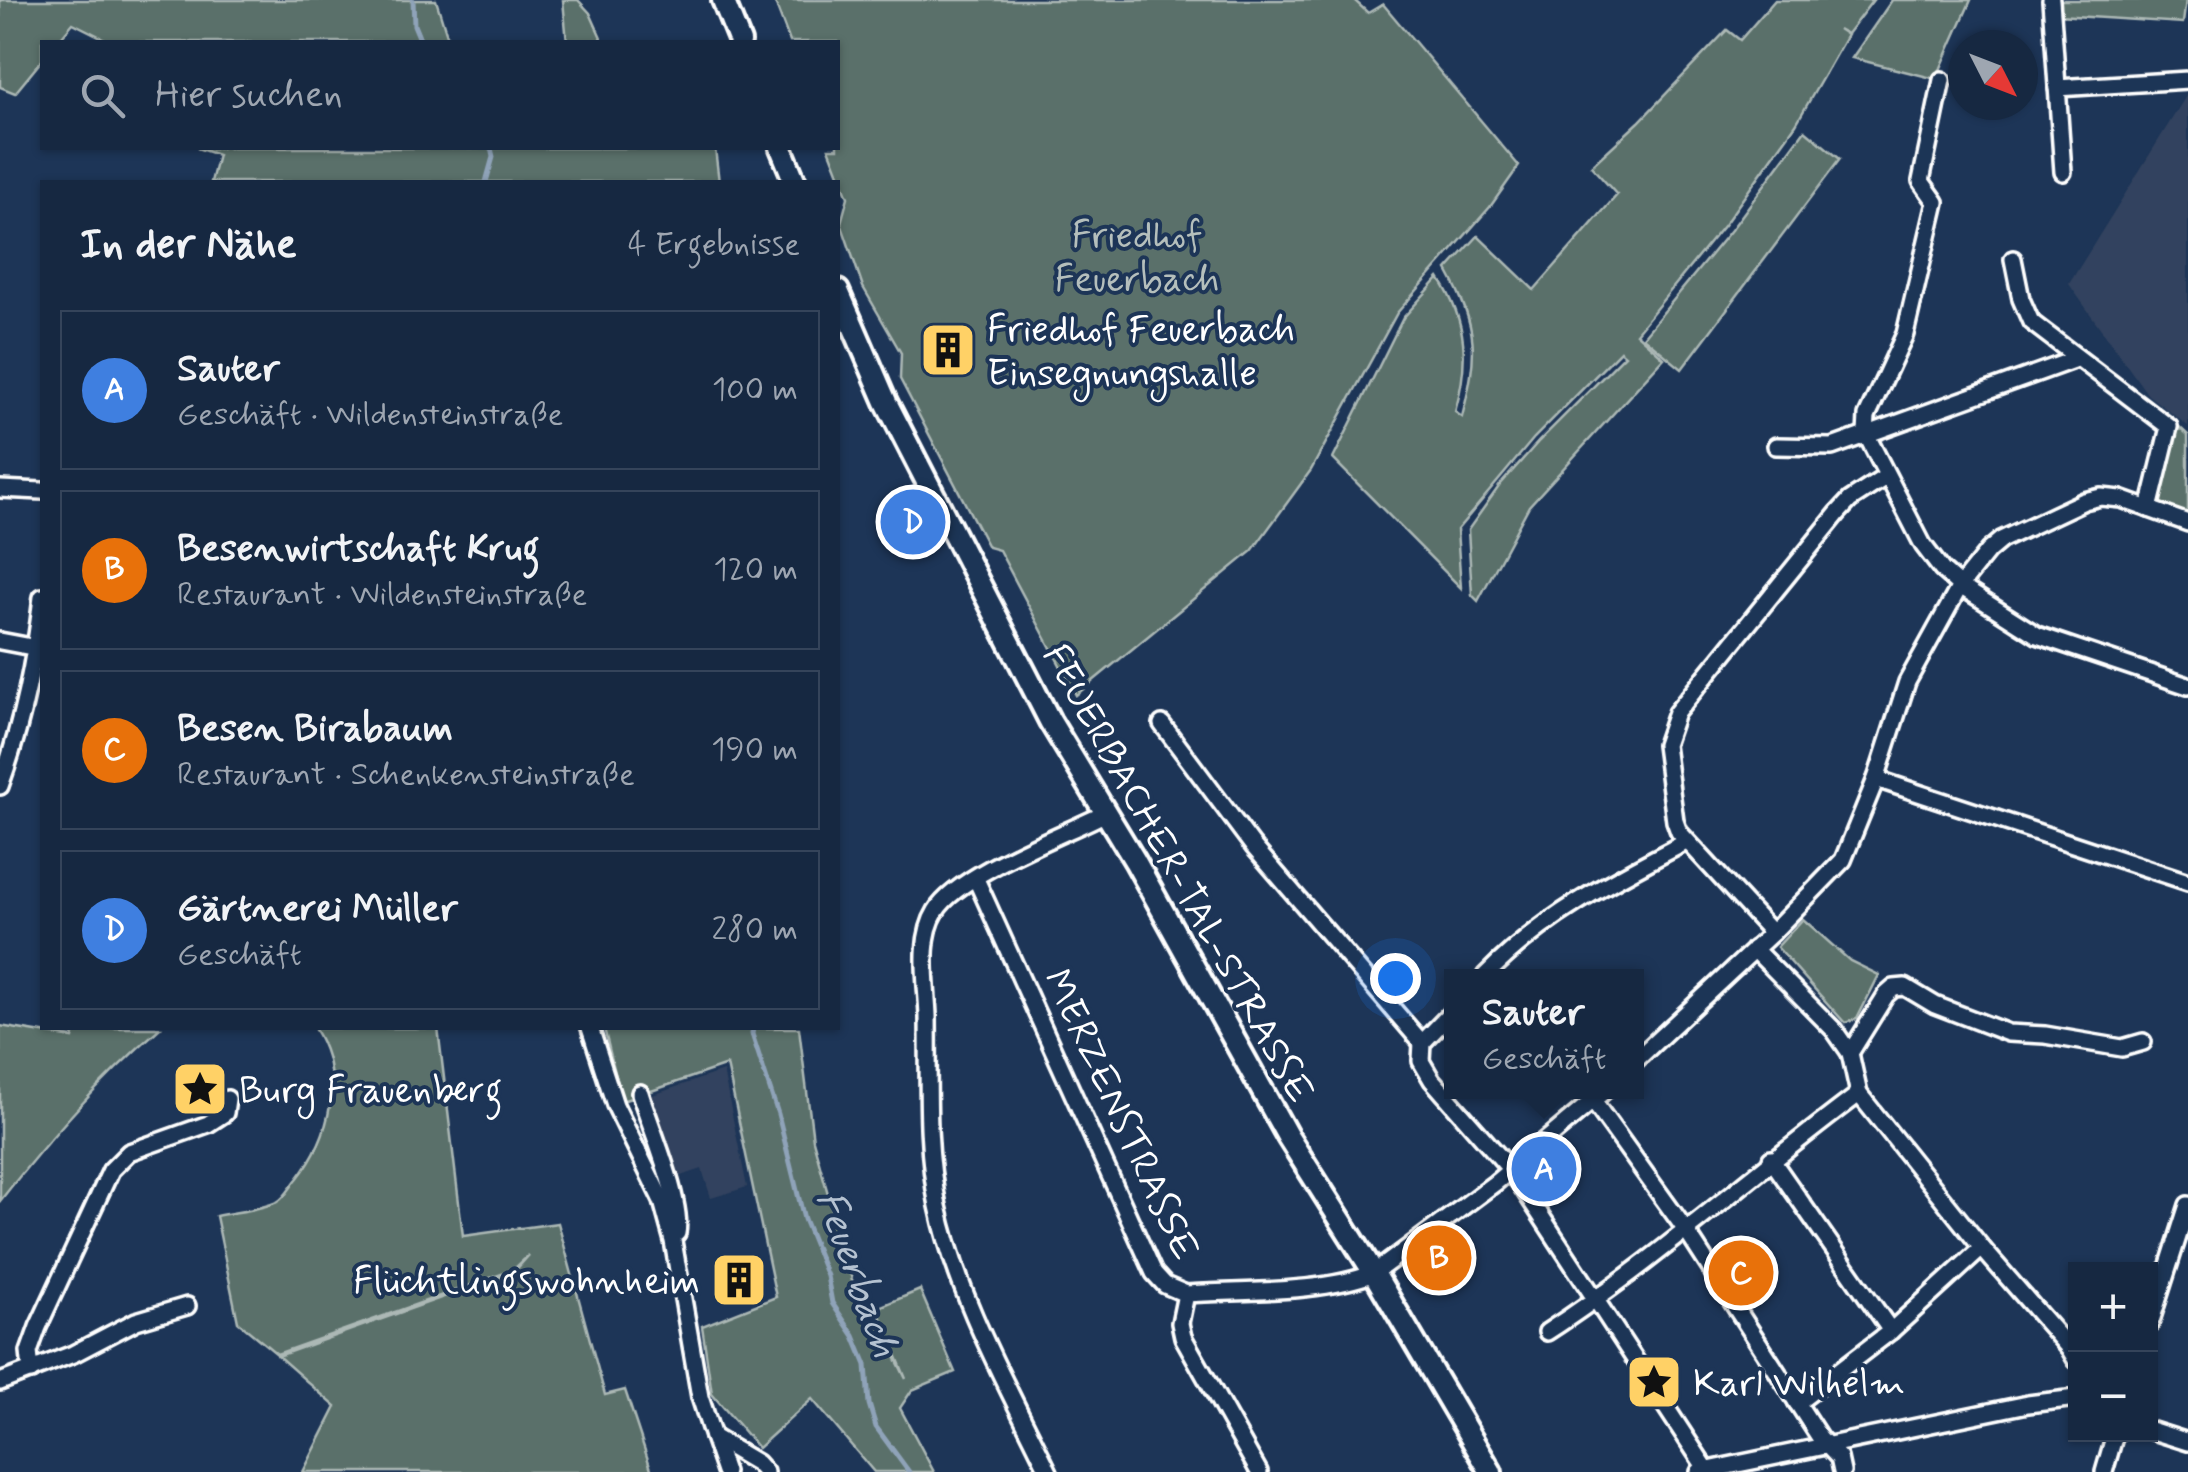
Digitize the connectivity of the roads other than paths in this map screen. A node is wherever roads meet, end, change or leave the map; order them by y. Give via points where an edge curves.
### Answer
1 (723, 0) edge
2 (2051, 0) edge
3 (739, 40) edge
4 (1942, 80) dead end
5 (2188, 80) edge
6 (2057, 88) junction
7 (782, 150) edge
8 (2063, 172) dead end
9 (794, 180) edge
10 (2013, 259) dead end
11 (840, 297) edge
12 (2076, 359) junction
13 (1866, 434) junction
14 (1776, 446) dead end
15 (1887, 476) junction
16 (0, 489) edge
17 (40, 491) edge
18 (2149, 509) junction
19 (2188, 523) edge
20 (1960, 586) junction
21 (40, 614) edge
22 (0, 641) edge
23 (36, 648) junction
24 (2188, 686) edge
25 (1162, 724) dead end
26 (1876, 778) junction
27 (0, 786) edge
28 (1106, 813) junction
29 (1686, 842) junction
30 (976, 878) junction
31 (2188, 882) edge
32 (1772, 933) junction
33 (1754, 949) junction
34 (1493, 969) edge
35 (1444, 1020) edge
36 (591, 1030) edge
37 (2144, 1042) dead end
38 (1422, 1043) junction
39 (1644, 1052) edge
40 (1850, 1053) junction
41 (640, 1093) dead end
42 (1444, 1094) edge
43 (1859, 1094) junction
44 (227, 1099) dead end
45 (1449, 1099) edge
46 (1595, 1099) edge
47 (1600, 1099) edge
48 (1771, 1160) junction
49 (1512, 1170) junction
50 (2188, 1205) edge
51 (1684, 1229) junction
52 (673, 1242) junction
53 (1982, 1248) junction
54 (1374, 1273) junction
55 (1186, 1294) junction
56 (2158, 1299) edge
57 (1596, 1300) junction
58 (187, 1306) dead end
59 (1891, 1331) junction
60 (1547, 1332) dead end
61 (2071, 1352) edge
62 (31, 1371) junction
63 (0, 1382) edge
64 (2068, 1399) edge
65 (1797, 1403) junction
66 (2158, 1433) edge
67 (713, 1437) junction
68 (2113, 1442) edge
69 (2188, 1442) edge
70 (1827, 1447) junction
71 (1703, 1471) edge
72 (725, 1472) edge
73 (765, 1472) edge
74 (1049, 1472) edge
75 (1259, 1472) edge
76 (1491, 1472) edge
77 (1842, 1472) edge
78 (2104, 1472) edge

1 - 3 main road
2 - 6 street
4 - 13 street via 1921,181 1936,202 1905,334 1867,416
5 - 6 street
6 - 8 street
7 - 9 main road
10 - 12 street via 2031,322
11 - 28 main road, FEUERBACHER-TAL-STRASSE via 941,510 1050,721
12 - 13 street
12 - 18 street via 2168,428
13 - 14 street via 1832,447
13 - 15 street
15 - 20 street via 1924,545
15 - 29 street via 1838,513 1676,713 1666,745 1675,822
16 - 17 street
18 - 19 street
18 - 20 street via 2122,499 2084,501 2002,540
20 - 24 street via 2037,636
20 - 26 street via 1908,682
21 - 23 street
22 - 23 street
23 - 27 street
25 - 38 street via 1253,846
26 - 31 street
26 - 32 street via 1843,860
28 - 30 street
28 - 54 main road, FEUERBACHER-TAL-STRASSE via 1288,1137
29 - 32 street
29 - 34 street via 1577,900
30 - 55 street, MERZENSTRASSE via 1154,1273
30 - 74 street via 935,912 926,945 932,1169 954,1259
32 - 33 street
33 - 39 street
33 - 40 street
35 - 38 street
36 - 52 street
37 - 40 street via 2122,1048 2008,1033 1905,987 1886,995
38 - 42 street via 1421,1061
40 - 43 street
41 - 52 street via 679,1223
43 - 48 street
43 - 53 street
44 - 62 street via 224,1113 208,1124 129,1152 112,1170 38,1327
45 - 49 street
46 - 49 street
47 - 51 street
48 - 51 street
48 - 59 street
49 - 54 street
49 - 57 street
50 - 56 street
51 - 57 street
51 - 65 street
52 - 67 street
53 - 59 street
53 - 61 street
54 - 55 street via 1314,1285
54 - 76 main road, FEUERBACHER-TAL-STRASSE
55 - 75 street, MERZENSTRASSE via 1182,1337
57 - 60 street
57 - 71 street
58 - 62 street via 136,1321
59 - 65 street
62 - 63 street
64 - 70 street
65 - 70 street
66 - 69 street
67 - 72 street
67 - 73 street
68 - 78 street
70 - 71 street
70 - 77 street

